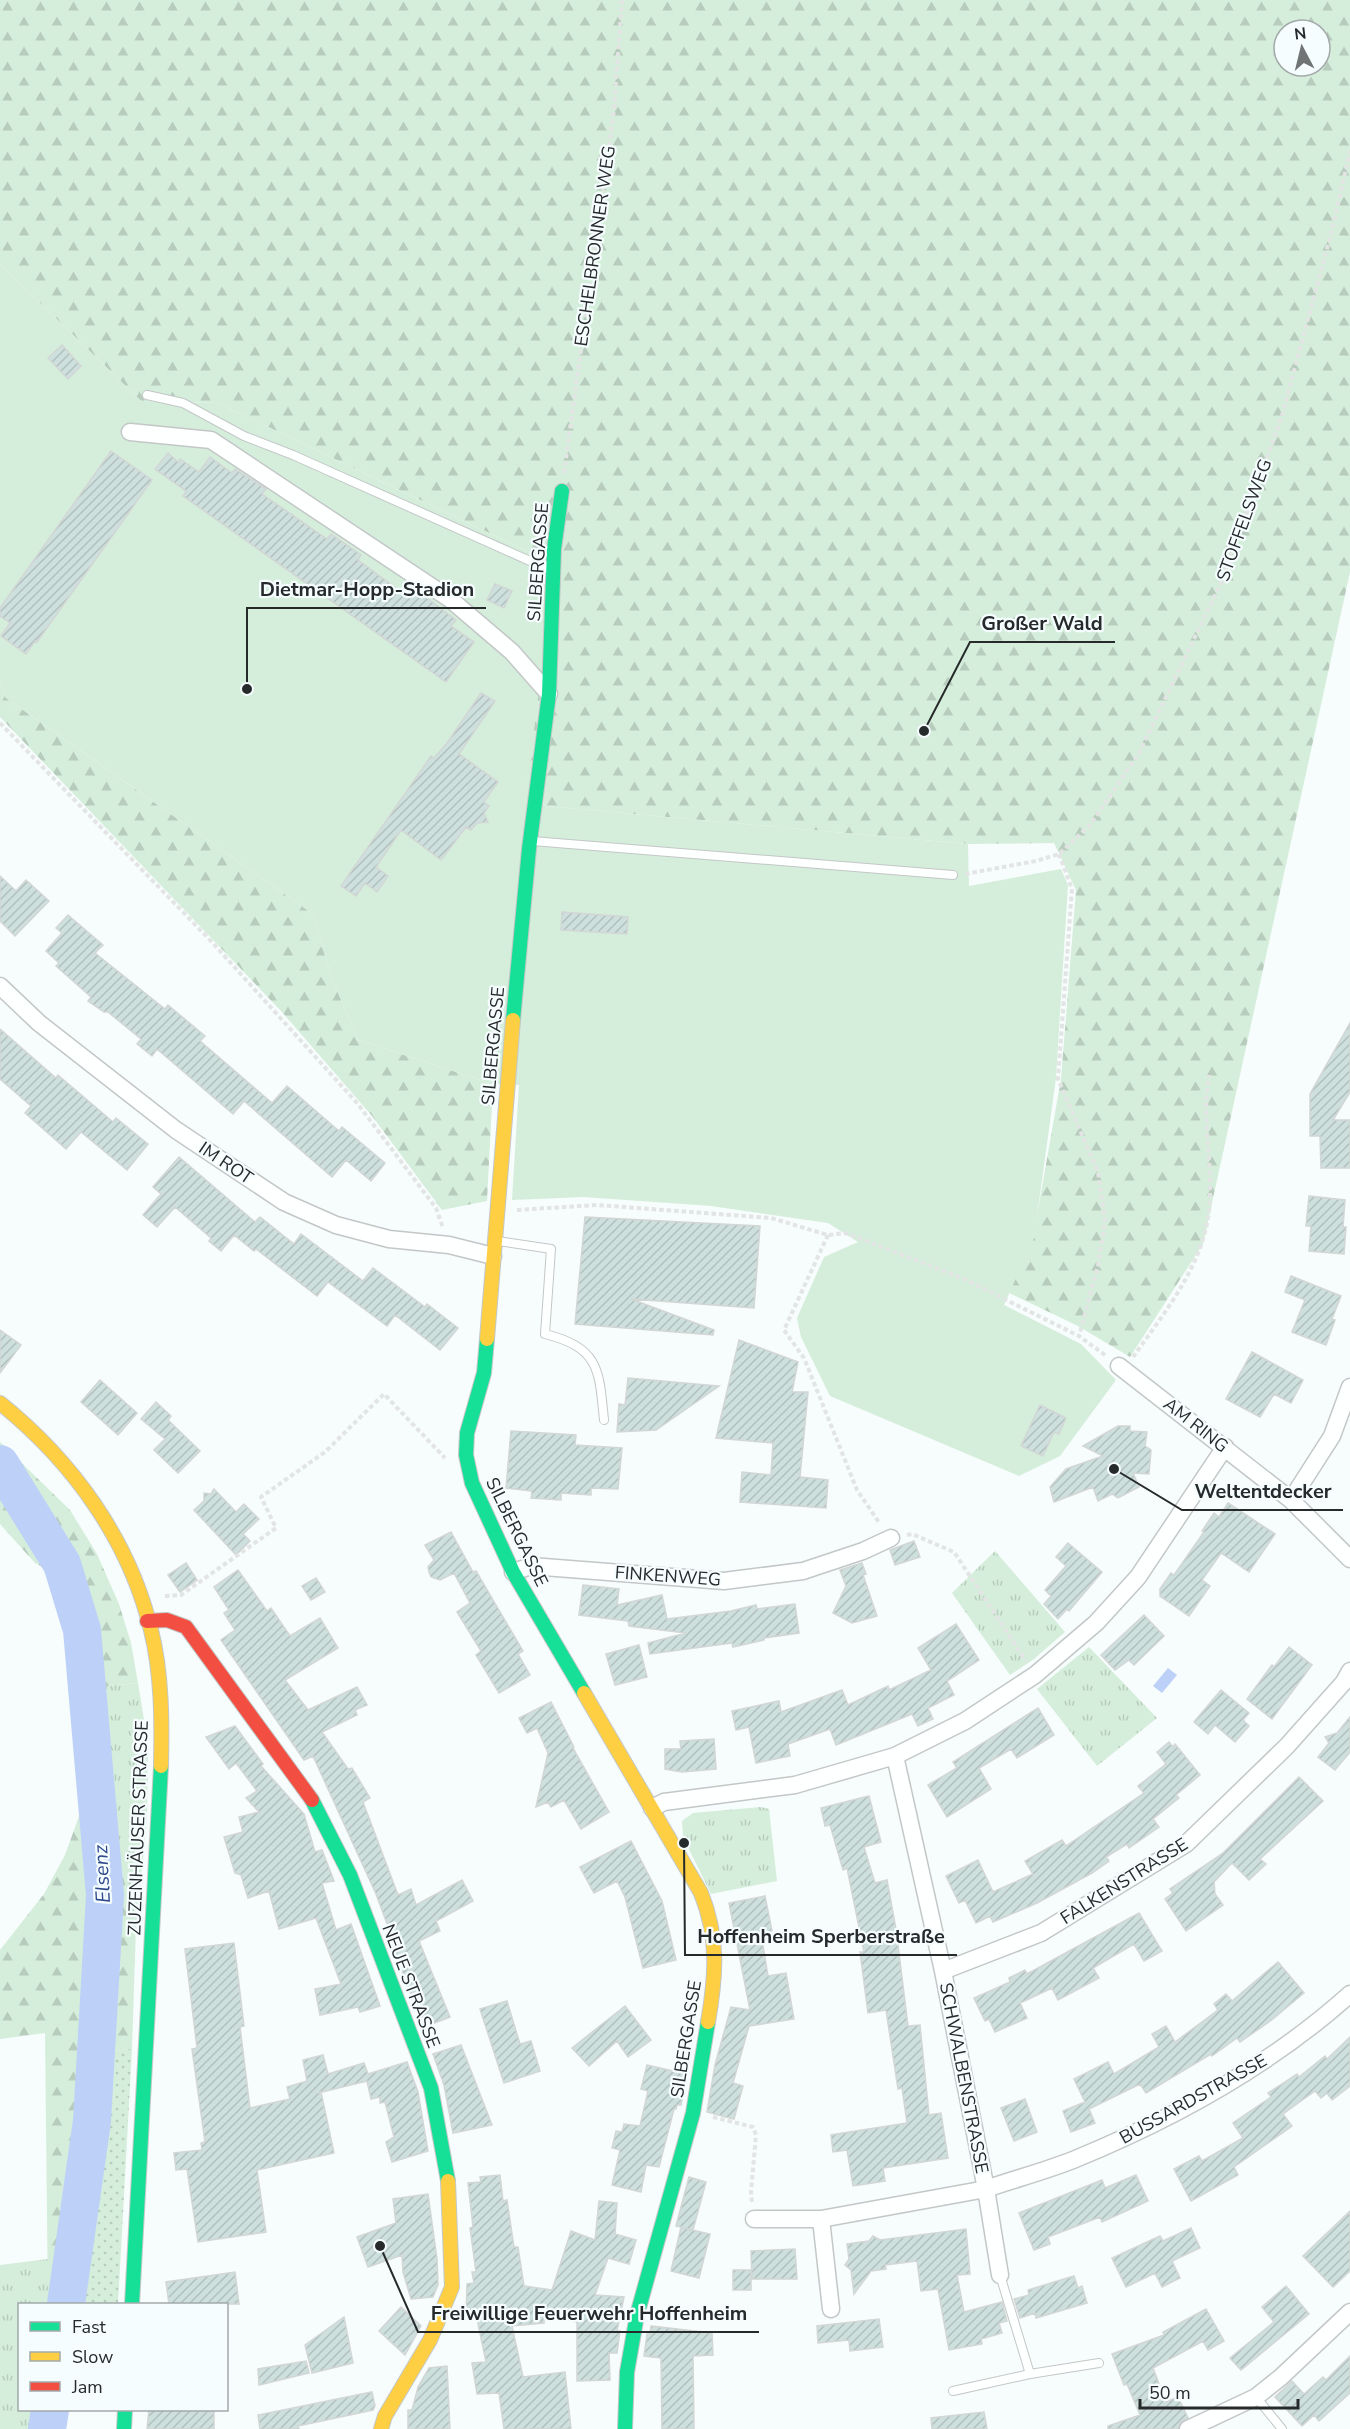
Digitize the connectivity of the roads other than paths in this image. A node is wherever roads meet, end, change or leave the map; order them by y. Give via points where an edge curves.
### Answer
1 (147, 395) dead end
2 (130, 432) dead end
3 (562, 491) road end
4 (553, 572) junction
5 (549, 694) junction
6 (530, 841) junction
7 (953, 875) road end
8 (0, 986) edge
9 (493, 1249) junction
10 (1122, 1368) road end
11 (1350, 1387) edge
12 (0, 1403) edge
13 (604, 1420) dead end
14 (1224, 1447) junction
15 (1291, 1500) junction
16 (891, 1538) road end
17 (1350, 1559) edge
18 (513, 1572) junction
19 (147, 1621) junction
20 (1350, 1671) edge
21 (895, 1756) junction
22 (652, 1808) junction
23 (943, 1971) junction
24 (1350, 1994) edge
25 (986, 2189) junction
26 (754, 2219) road end
27 (821, 2219) junction
28 (1000, 2275) joint
29 (132, 2303) edge
30 (831, 2309) dead end
31 (1350, 2312) edge
32 (1099, 2363) dead end
33 (1030, 2374) junction
34 (953, 2391) dead end
35 (1256, 2397) junction
36 (125, 2411) edge
37 (124, 2429) edge
38 (381, 2429) edge
39 (625, 2429) edge
40 (1188, 2429) edge
41 (1282, 2429) edge

1 - 4 lane via 183,403 244,436
2 - 5 street via 211,440 450,599 512,652
3 - 4 street, SILBERGASSE
4 - 5 street, SILBERGASSE
5 - 6 street, SILBERGASSE
6 - 7 lane
6 - 9 street, SILBERGASSE
8 - 9 street, IM ROT via 39,1023 176,1130 284,1202 336,1225 388,1239
9 - 13 lane via 551,1249 545,1334 567,1340 588,1354 599,1375
9 - 18 street, SILBERGASSE via 484,1373 467,1433 466,1455 472,1483
10 - 14 street, AM RING
11 - 15 street via 1332,1436
12 - 19 street, ZUZENHÄUSER STRASSE via 53,1449 75,1476 123,1556 142,1598
14 - 15 street, AM RING
14 - 21 street via 1138,1576 1096,1623 1035,1675 965,1721
15 - 17 street, AM RING
16 - 18 street, FINKENWEG via 803,1571 724,1581 531,1566
18 - 22 street, SILBERGASSE
19 - 29 street, ZUZENHÄUSER STRASSE via 158,1681 161,1754
19 - 38 street, NEUE STRASSE via 167,1620 186,1628 308,1792 350,1875 431,2088 448,2183 452,2287 430,2340
20 - 23 street, FALKENSTRASSE via 1287,1746 1186,1844 1041,1933
21 - 22 street via 795,1785 664,1802
21 - 23 street, SCHWALBENSTRASSE
22 - 39 street, SILBERGASSE via 701,1893 716,1957 693,2113 637,2315 627,2372
23 - 25 street, SCHWALBENSTRASSE
24 - 25 street, BUSSARDSTRASSE via 1281,2049 1183,2108 1071,2161
25 - 27 street, BUSSARDSTRASSE
25 - 28 street
26 - 27 street, BUSSARDSTRASSE
27 - 30 street
28 - 33 lane
31 - 35 street
32 - 33 lane
33 - 34 lane
35 - 40 street
35 - 41 lane
36 - 37 street

